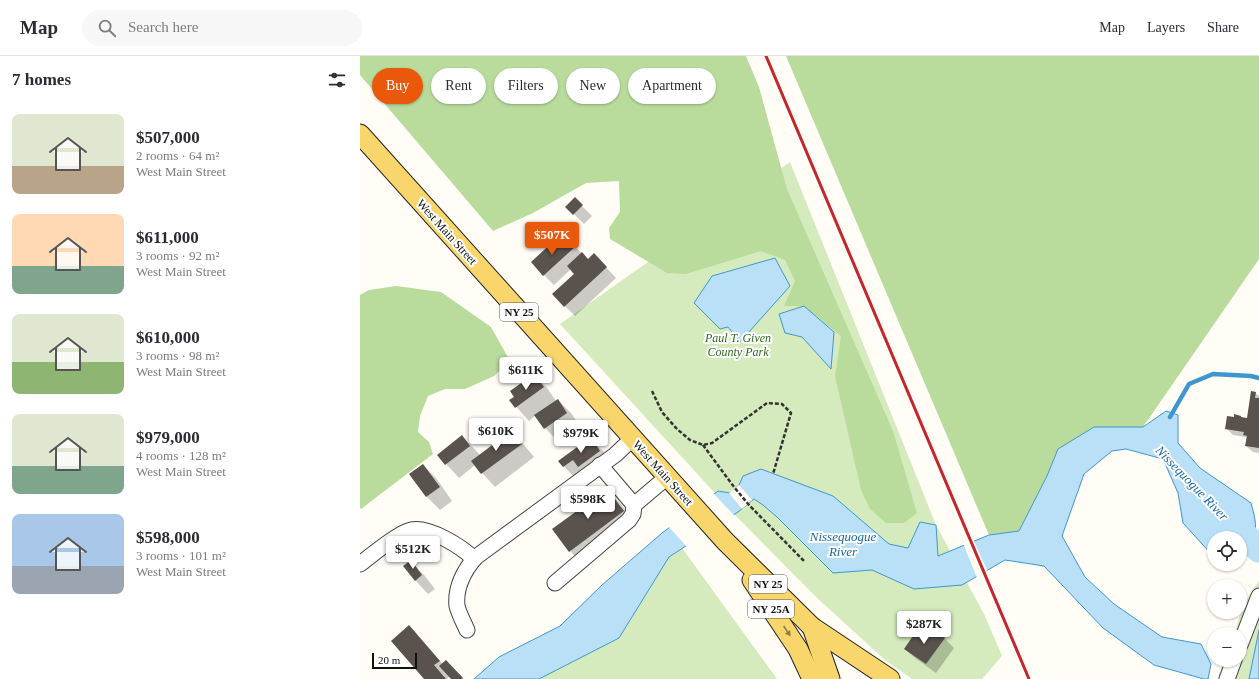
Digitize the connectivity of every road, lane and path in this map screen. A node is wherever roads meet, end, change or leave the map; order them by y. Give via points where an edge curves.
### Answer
1 (360, 134) edge
2 (652, 391) dead end
3 (632, 439) junction
4 (703, 445) junction
5 (600, 465) junction
6 (773, 474) dead end
7 (672, 483) junction
8 (634, 505) junction
9 (725, 541) junction
10 (474, 559) junction
11 (804, 562) dead end
12 (360, 564) edge
13 (555, 583) dead end
14 (1259, 596) edge
15 (812, 627) junction
16 (1247, 627) edge
17 (467, 630) dead end
18 (865, 662) junction
19 (1231, 667) edge
20 (823, 678) edge
21 (890, 679) edge
22 (1227, 679) edge

1 - 3 main road, West Main Street / NY 25
2 - 4 path via 662,412 678,429 690,440
3 - 5 street
3 - 7 main road, West Main Street / NY 25
4 - 6 path via 712,444 767,403 782,404 791,413
4 - 11 path via 749,505
5 - 8 street
5 - 10 street
7 - 8 street
7 - 9 main road, West Main Street / NY 25
8 - 13 street via 629,520
9 - 15 main road, West Main Street / NY 25
9 -> 20 main road, NY 25A via 798,648
10 - 12 street via 454,543 427,531 412,530 400,535
10 - 17 street via 457,588 457,607
14 - 16 street
15 - 18 main road, NY 25
15 - 20 main road
18 - 20 main road via 847,662 834,667
18 - 21 main road, NY 25
19 - 22 street

